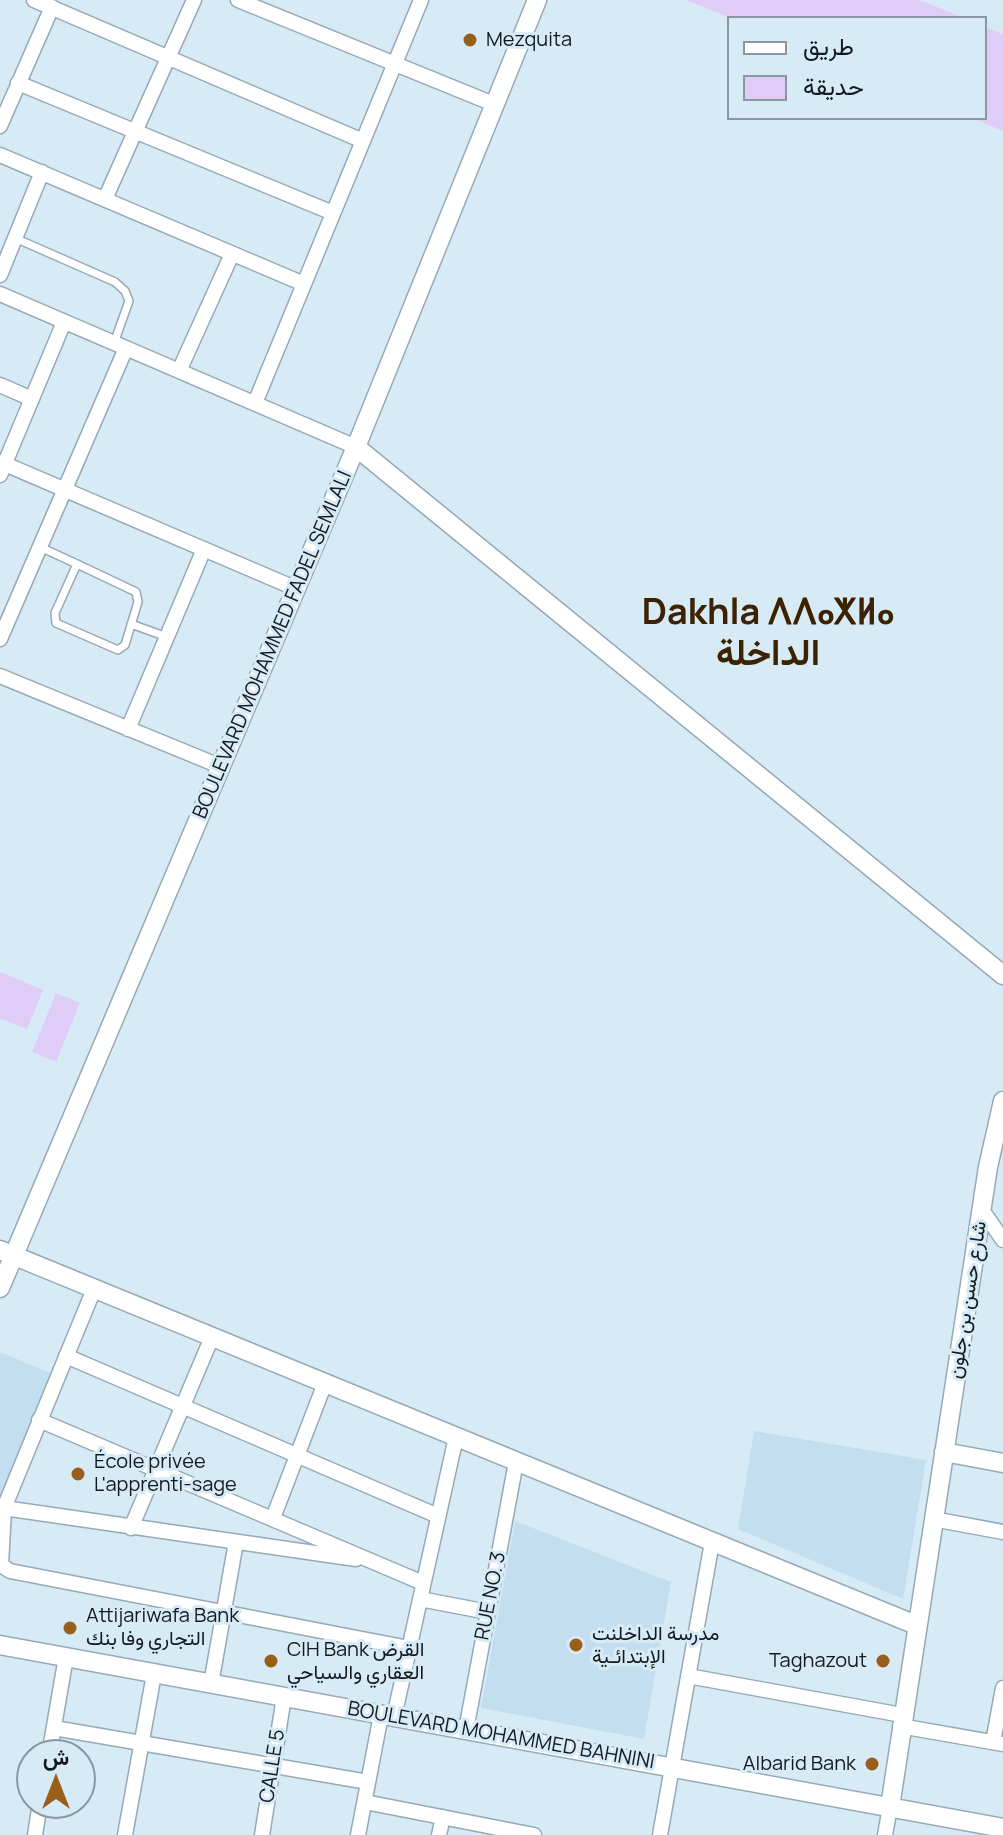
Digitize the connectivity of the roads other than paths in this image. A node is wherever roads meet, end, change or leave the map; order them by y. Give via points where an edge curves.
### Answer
1 (34, 0) edge
2 (194, 0) edge
3 (238, 0) edge
4 (421, 0) edge
5 (537, 0) edge
6 (52, 7) junction
7 (168, 59) junction
8 (395, 64) junction
9 (18, 83) junction
10 (496, 105) junction
11 (0, 126) edge
12 (135, 131) junction
13 (363, 141) junction
14 (0, 155) edge
15 (42, 172) junction
16 (105, 199) junction
17 (333, 213) junction
18 (15, 238) junction
19 (232, 254) junction
20 (0, 275) edge
21 (304, 284) junction
22 (0, 294) edge
23 (64, 322) junction
24 (120, 346) junction
25 (179, 371) junction
26 (0, 385) edge
27 (32, 399) junction
28 (255, 403) junction
29 (356, 447) junction
30 (2, 467) edge
31 (65, 490) junction
32 (40, 547) junction
33 (204, 549) junction
34 (77, 564) junction
35 (297, 589) junction
36 (131, 624) junction
37 (167, 637) junction
38 (0, 639) edge
39 (0, 676) edge
40 (128, 729) junction
41 (222, 767) junction
42 (1003, 975) edge
43 (1003, 1101) edge
44 (996, 1163) edge
45 (982, 1210) junction
46 (1003, 1240) edge
47 (7, 1253) edge
48 (0, 1288) edge
49 (94, 1289) junction
50 (212, 1337) junction
51 (66, 1356) junction
52 (325, 1383) junction
53 (183, 1408) junction
54 (39, 1420) junction
55 (456, 1437) junction
56 (944, 1452) junction
57 (297, 1456) junction
58 (516, 1462) junction
59 (1003, 1463) edge
60 (156, 1468) junction
61 (4, 1508) junction
62 (438, 1516) junction
63 (273, 1518) junction
64 (933, 1519) junction
65 (131, 1528) junction
66 (1003, 1532) edge
67 (236, 1542) junction
68 (712, 1542) junction
69 (374, 1561) junction
70 (423, 1583) junction
71 (420, 1599) junction
72 (223, 1612) junction
73 (488, 1612) junction
74 (916, 1625) junction
75 (0, 1645) edge
76 (409, 1648) junction
77 (66, 1657) junction
78 (154, 1674) junction
79 (688, 1676) junction
80 (211, 1684) junction
81 (1003, 1688) edge
82 (284, 1697) junction
83 (388, 1716) junction
84 (901, 1720) junction
85 (54, 1728) junction
86 (466, 1730) junction
87 (52, 1739) edge
88 (141, 1743) junction
89 (998, 1743) edge
90 (273, 1766) junction
91 (672, 1767) junction
92 (368, 1782) junction
93 (365, 1802) junction
94 (890, 1807) junction
95 (443, 1817) junction
96 (1003, 1828) edge
97 (125, 1835) edge
98 (262, 1835) edge
99 (358, 1835) edge
100 (439, 1835) edge
101 (534, 1835) edge
102 (660, 1835) edge
103 (885, 1835) edge

1 - 6 street
2 - 7 street
3 - 8 street
4 - 8 street
5 - 10 street, BOULEVARD MOHAMMED FADEL SEMLALI
6 - 7 street
6 - 9 street
7 - 12 street
7 - 13 street
8 - 10 street
8 - 13 street
9 - 11 street
9 - 12 street
10 - 29 street, BOULEVARD MOHAMMED FADEL SEMLALI
12 - 16 street
12 - 17 street
13 - 17 street
14 - 15 street
15 - 16 street
15 - 18 street
16 - 19 street
17 - 21 street
18 - 20 street
18 - 24 lane via 125,291 129,301
19 - 21 street
19 - 25 street
21 - 28 street
22 - 23 street
23 - 24 street
23 - 27 street
24 - 25 street
24 - 31 street
25 - 28 street
26 - 27 street
27 - 30 street
28 - 29 street
29 - 35 street, BOULEVARD MOHAMMED FADEL SEMLALI
29 - 42 street
30 - 31 street
31 - 32 street
31 - 33 street
32 - 34 lane
32 - 38 street
33 - 35 street
33 - 37 street
34 - 36 lane via 136,592
34 - 36 lane via 55,613 56,623 118,650 125,645
35 - 41 street, BOULEVARD MOHAMMED FADEL SEMLALI
36 - 37 lane
37 - 40 street
39 - 40 street
40 - 41 street
41 - 47 street, BOULEVARD MOHAMMED FADEL SEMLALI
43 - 44 street, شارع حسن بن جلون
44 - 45 street, شارع حسن بن جلون
45 - 46 street
45 - 56 street, شارع حسن بن جلون
47 - 48 street, BOULEVARD MOHAMMED FADEL SEMLALI
47 - 49 street
49 - 50 street
49 - 51 street
50 - 52 street
50 - 53 street
51 - 53 street
51 - 54 street
52 - 55 street
52 - 57 street
53 - 57 street
53 - 60 street
54 - 60 street
54 - 61 street
55 - 58 street
55 - 62 street
56 - 59 street
56 - 64 street, شارع حسن بن جلون
57 - 62 street
57 - 63 street
58 - 68 street
58 - 73 street, RUE NO. 3
60 - 63 street
60 - 65 street
61 - 65 street
61 - 72 street via 1,1565 10,1571
62 - 70 street
63 - 69 street
64 - 66 street
64 - 74 street, شارع حسن بن جلون
65 - 67 street
67 - 69 street
67 - 72 street
68 - 74 street
68 - 79 street
69 - 70 street
70 - 71 street
71 - 73 street
71 - 76 street
72 - 76 street
72 - 80 street
73 - 86 street, RUE NO. 3
74 - 84 street, شارع حسن بن جلون
75 - 77 street, BOULEVARD MOHAMMED BAHNINI
76 - 83 street
77 - 78 street, BOULEVARD MOHAMMED BAHNINI
77 - 85 street
78 - 80 street, BOULEVARD MOHAMMED BAHNINI
78 - 88 street
79 - 84 street
79 - 91 street
80 - 82 street, BOULEVARD MOHAMMED BAHNINI
81 - 89 street
82 - 83 street, BOULEVARD MOHAMMED BAHNINI
82 - 90 street, CALLE 5
83 - 86 street, BOULEVARD MOHAMMED BAHNINI
83 - 92 street
84 - 89 street
84 - 94 street, شارع حسن بن جلون
85 - 87 street
85 - 88 street
86 - 91 street, BOULEVARD MOHAMMED BAHNINI
88 - 90 street
88 - 97 street
90 - 92 street
90 - 98 street, CALLE 5
91 - 94 street, BOULEVARD MOHAMMED BAHNINI
91 - 102 street
92 - 93 street
93 - 95 street
93 - 99 street
94 - 96 street, BOULEVARD MOHAMMED BAHNINI
94 - 103 street
95 - 100 street
95 - 101 street

